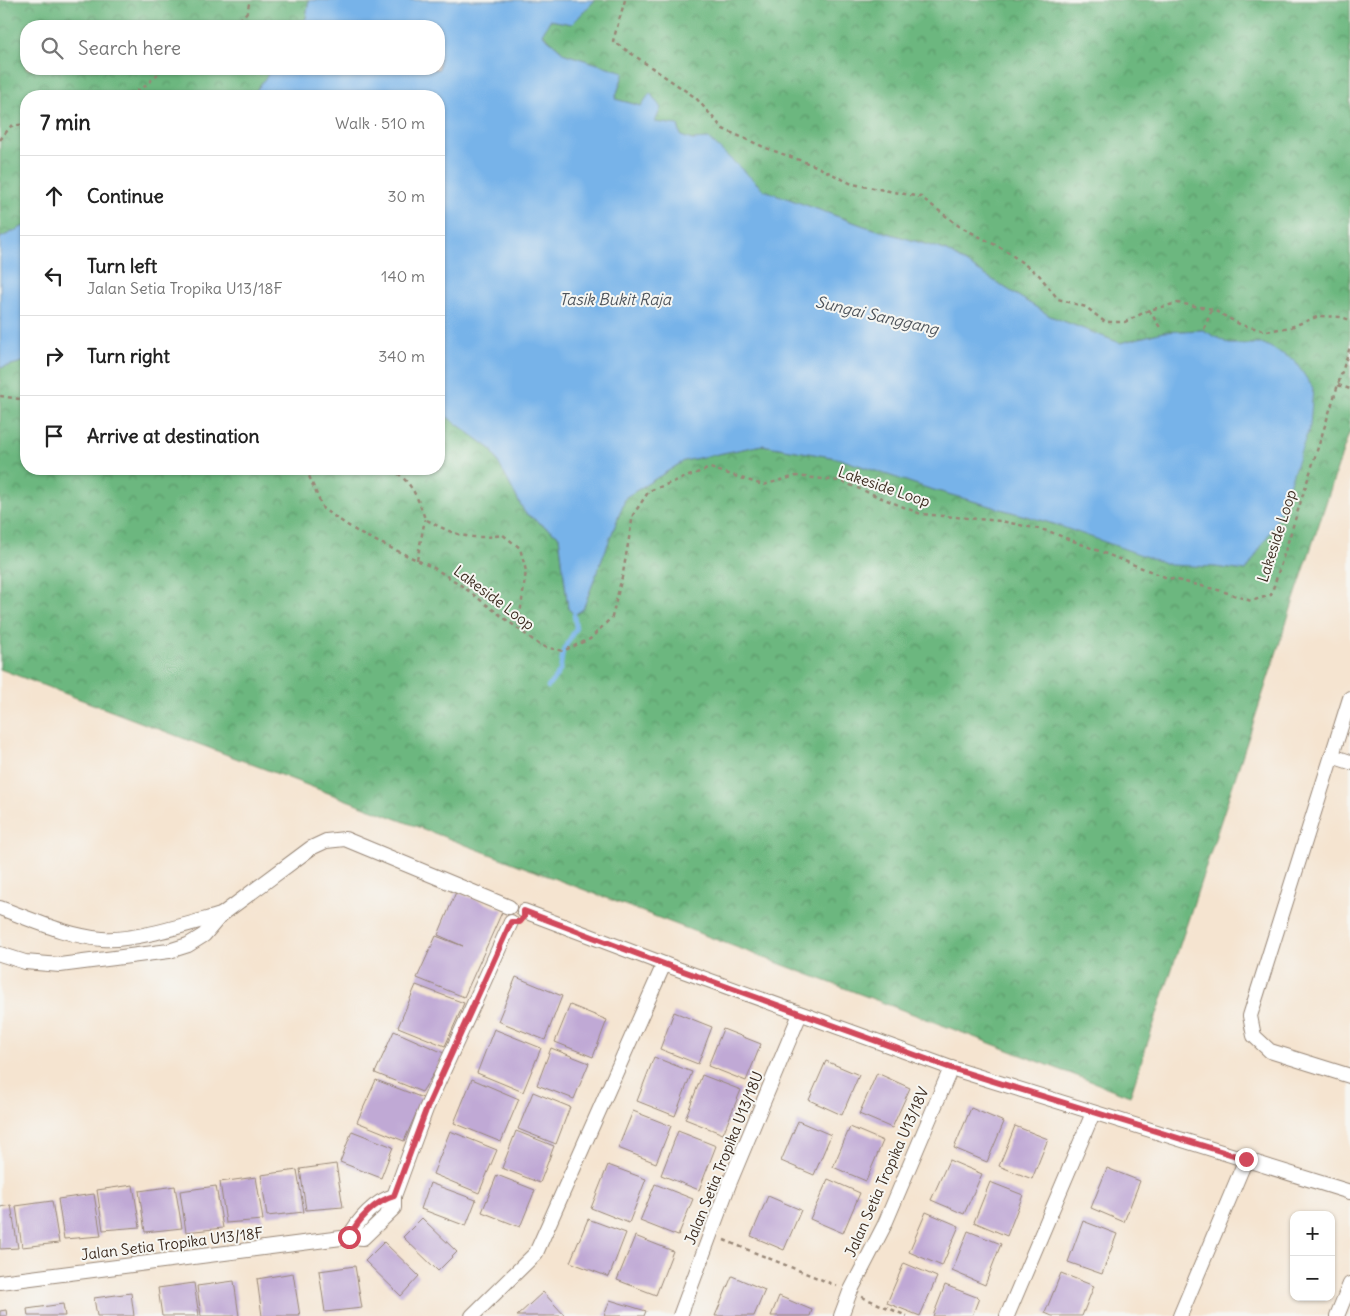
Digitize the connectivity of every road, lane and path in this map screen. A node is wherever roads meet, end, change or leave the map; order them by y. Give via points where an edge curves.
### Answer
1 (250, 0) edge
2 (625, 0) edge
3 (240, 20) edge
4 (156, 75) edge
5 (139, 90) edge
6 (20, 125) edge
7 (0, 140) edge
8 (1212, 309) junction
9 (1149, 310) junction
10 (1350, 320) edge
11 (1161, 329) dead end
12 (1204, 329) dead end
13 (1350, 347) edge
14 (1346, 361) junction
15 (1350, 362) edge
16 (1338, 385) junction
17 (1350, 389) edge
18 (0, 396) edge
19 (20, 399) edge
20 (309, 475) edge
21 (401, 475) edge
22 (425, 519) junction
23 (417, 560) junction
24 (518, 630) junction
25 (1350, 698) edge
26 (1332, 756) junction
27 (1350, 762) edge
28 (509, 907) junction
29 (0, 908) edge
30 (524, 911) junction
31 (222, 915) junction
32 (511, 922) junction
33 (0, 954) edge
34 (664, 964) junction
35 (800, 1014) junction
36 (951, 1068) junction
37 (1350, 1076) edge
38 (1093, 1113) junction
39 (1246, 1159) junction
40 (1350, 1192) edge
41 (710, 1234) junction
42 (0, 1282) edge
43 (1350, 1284) edge
44 (850, 1292) junction
45 (472, 1316) edge
46 (680, 1316) edge
47 (840, 1316) edge
48 (907, 1316) edge
49 (1007, 1316) edge
50 (1180, 1316) edge
51 (1337, 1316) edge

1 - 3 path via 247,12
2 - 9 path via 613,41 696,98 724,129 852,184 921,197 959,226 1005,250 1039,275 1058,298 1086,307 1105,322 1125,322
4 - 5 path
6 - 7 path via 11,126
8 - 9 path via 1178,303
8 - 10 path via 1242,325 1267,330 1290,327 1319,316
8 - 12 path
9 - 11 path
13 - 14 path
14 - 15 path
14 - 16 path
16 - 17 path
16 - 24 path, Lakeside Loop via 1270,595 1251,601 1165,576 1048,531 1001,522 921,514 840,481 796,476 763,484 710,468 649,491 633,515 612,617 590,639 563,650 541,646
18 - 19 path
20 - 23 path, Lakeside Loop via 323,509 361,534
21 - 22 path via 417,495
22 - 23 path
22 - 24 path via 452,534 478,538 503,535 520,548 526,572
23 - 24 path, Lakeside Loop via 458,583
25 - 26 street
26 - 27 street
26 - 37 street via 1250,1016 1254,1036 1270,1051
28 - 30 street via 518,905
28 - 31 street via 345,839 326,841 311,848
28 - 32 street via 506,915
29 - 31 street via 68,932 103,939 130,937
30 - 32 street via 520,922
30 - 34 street
31 - 33 street via 204,935 169,952 60,965 25,962
32 - 42 street, Jalan Setia Tropika U13/18F via 426,1110 394,1196 383,1199 355,1225 349,1237
34 - 35 street
34 - 45 street via 536,1253
35 - 36 street
35 - 41 street, Jalan Setia Tropika U13/18U
36 - 38 street
36 - 44 street, Jalan Setia Tropika U13/18V via 884,1226
38 - 39 street
38 - 49 street
39 - 40 street
39 - 50 street
41 - 44 path
41 - 46 street, Jalan Setia Tropika U13/18U
43 - 51 street
44 - 47 street, Jalan Setia Tropika U13/18V
44 - 48 path

